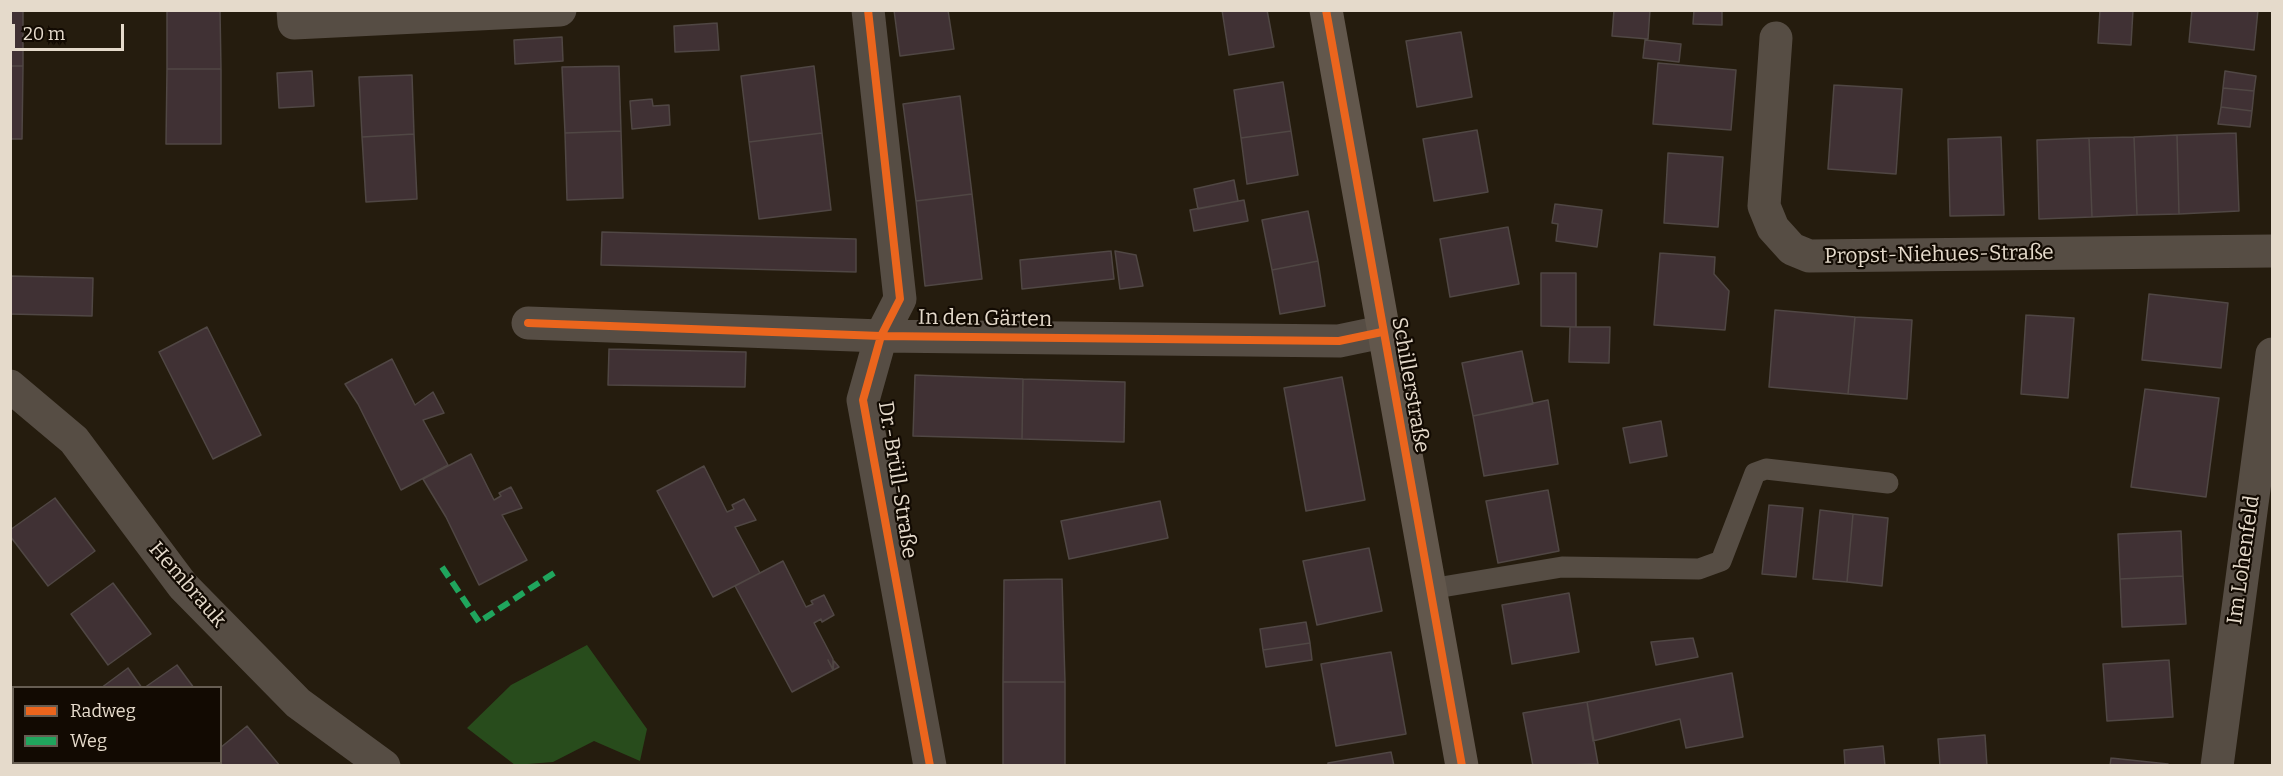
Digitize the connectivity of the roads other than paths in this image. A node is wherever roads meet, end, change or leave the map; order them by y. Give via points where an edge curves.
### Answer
1 (294, 10) edge
2 (560, 10) edge
3 (868, 10) edge
4 (1326, 10) edge
5 (1776, 38) dead end
6 (2272, 251) edge
7 (528, 323) dead end
8 (1382, 333) junction
9 (881, 336) junction
10 (2272, 354) edge
11 (10, 386) edge
12 (1888, 483) dead end
13 (1430, 589) junction
14 (384, 765) edge
15 (930, 765) edge
16 (1462, 765) edge
17 (2217, 765) edge

1 - 2 street via 294,22
3 - 9 street, In den Gärten via 900,299
4 - 8 street, Schillerstraße
5 - 6 street, Propst-Niehues-Straße via 1764,206 1773,228 1792,249 1809,256
7 - 9 street
8 - 9 street, In den Gärten via 1339,342
8 - 13 street, Schillerstraße
9 - 15 street, Dr.-Brüll-Straße via 863,400
10 - 17 street, Im Lohenfeld
11 - 14 street, Hembrauk via 75,440 192,594 298,703
12 - 13 lane via 1766,470 1755,473 1721,561 1699,570 1562,567
13 - 16 street, Schillerstraße

